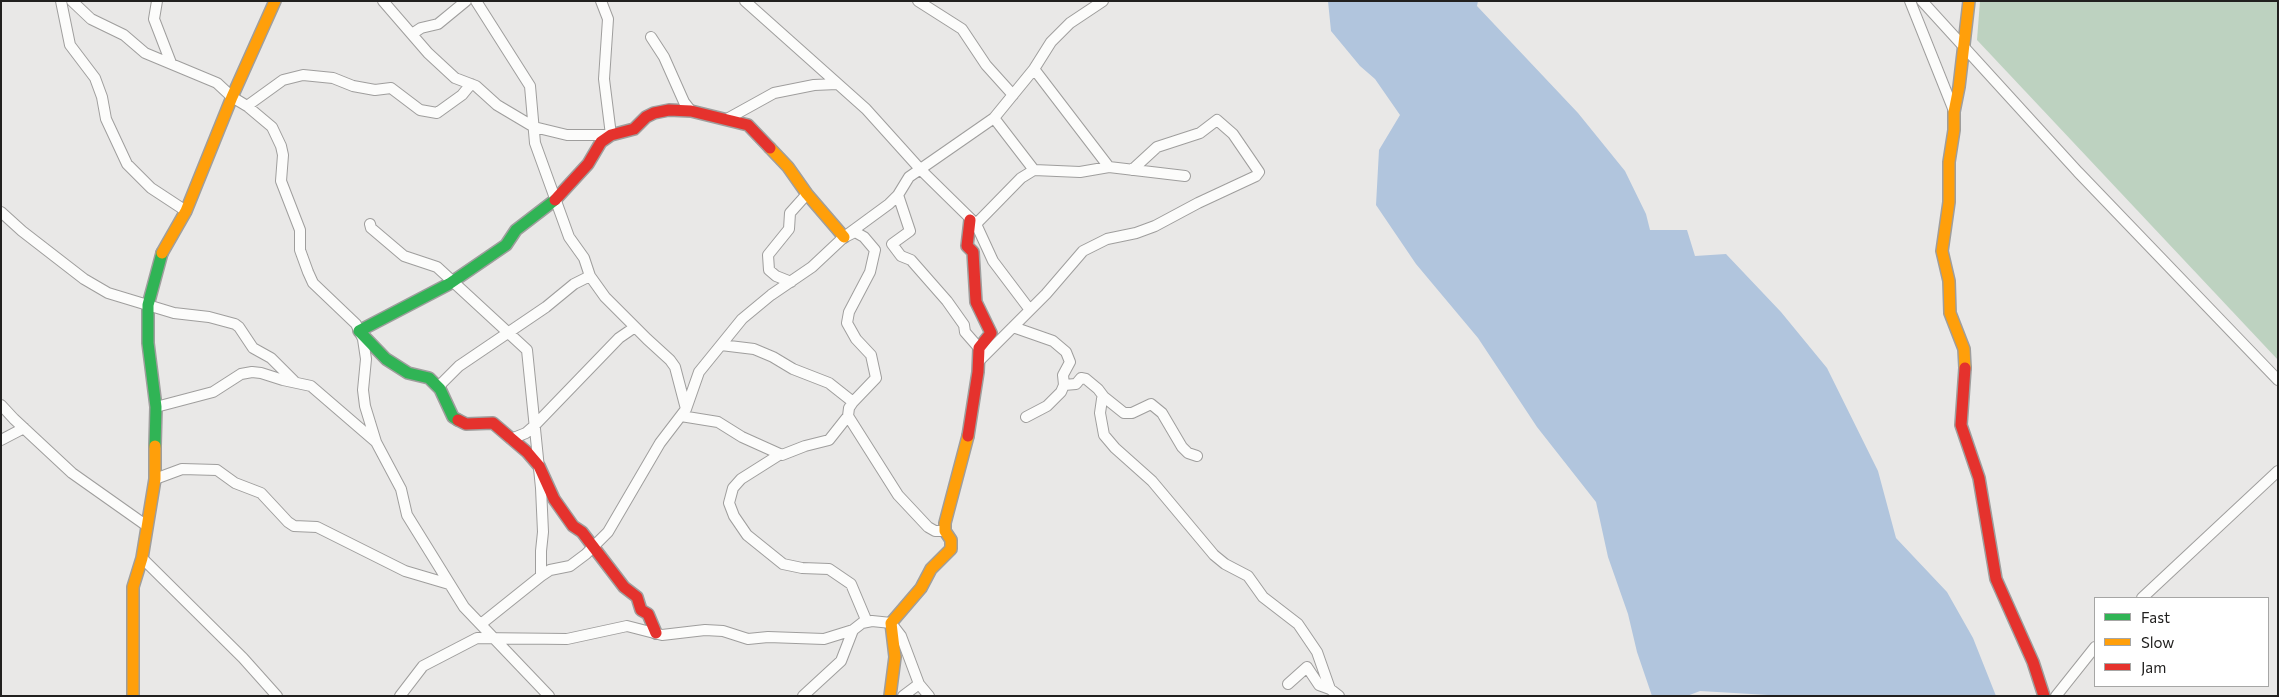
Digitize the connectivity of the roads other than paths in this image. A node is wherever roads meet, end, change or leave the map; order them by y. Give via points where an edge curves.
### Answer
1 (61, 1) edge
2 (72, 1) edge
3 (157, 1) edge
4 (383, 1) edge
5 (466, 1) edge
6 (476, 1) edge
7 (601, 1) edge
8 (746, 1) edge
9 (918, 1) edge
10 (1103, 1) edge
11 (1910, 1) edge
12 (1922, 1) edge
13 (1969, 1) edge
14 (271, 3) edge
15 (412, 34) junction
16 (651, 37) dead end
17 (1962, 47) junction
18 (171, 63) junction
19 (1034, 69) junction
20 (472, 84) junction
21 (837, 84) junction
22 (1014, 95) junction
23 (232, 97) junction
24 (247, 106) junction
25 (691, 112) junction
26 (1954, 112) junction
27 (994, 118) junction
28 (727, 119) junction
29 (534, 127) junction
30 (611, 135) junction
31 (1108, 167) junction
32 (921, 170) junction
33 (1034, 170) junction
34 (1132, 170) junction
35 (1185, 176) dead end
36 (807, 194) junction
37 (898, 195) junction
38 (556, 199) junction
39 (186, 211) junction
40 (1, 212) edge
41 (973, 222) junction
42 (370, 224) dead end
43 (843, 237) junction
44 (590, 276) junction
45 (453, 281) junction
46 (790, 282) junction
47 (148, 305) junction
48 (1030, 310) junction
49 (635, 327) junction
50 (1013, 327) junction
51 (359, 331) junction
52 (509, 331) junction
53 (721, 345) junction
54 (979, 348) junction
55 (979, 360) junction
56 (2278, 380) edge
57 (294, 381) junction
58 (1064, 385) junction
59 (438, 387) junction
60 (1104, 397) junction
61 (853, 402) junction
62 (1, 405) edge
63 (156, 408) junction
64 (683, 413) junction
65 (848, 416) junction
66 (1026, 417) dead end
67 (536, 425) junction
68 (24, 428) junction
69 (512, 439) junction
70 (1, 440) edge
71 (376, 442) junction
72 (779, 455) junction
73 (1197, 456) dead end
74 (539, 466) junction
75 (2278, 471) edge
76 (155, 479) junction
77 (147, 526) junction
78 (945, 531) junction
79 (593, 546) junction
80 (142, 558) junction
81 (541, 576) junction
82 (450, 584) junction
83 (2143, 597) edge
84 (868, 622) junction
85 (891, 623) junction
86 (481, 624) junction
87 (853, 630) junction
88 (656, 633) junction
89 (492, 638) junction
90 (2094, 648) edge
91 (919, 684) junction
92 (1288, 684) dead end
93 (1330, 688) junction
94 (133, 696) edge
95 (278, 696) edge
96 (400, 696) edge
97 (549, 696) edge
98 (803, 696) edge
99 (890, 696) edge
100 (903, 696) edge
101 (928, 696) edge
102 (1339, 696) edge
103 (2044, 696) edge
104 (2056, 696) edge

1 - 39 street via 69,42 95,78 106,119 127,164 151,188
2 - 18 street via 96,22 118,30 145,53
3 - 18 street via 154,19
4 - 15 street
5 - 15 street via 438,24
6 - 29 street via 530,86
7 - 30 street via 608,19 604,79
8 - 21 street
9 - 22 street via 962,29 986,65
10 - 19 street via 1070,23 1051,42
11 - 26 street
12 - 17 street
13 - 17 street
14 - 23 street
15 - 20 street via 454,78
16 - 25 street
17 - 26 street
17 - 56 street
18 - 23 street via 210,78
19 - 22 street
19 - 31 street
20 - 24 street via 437,112 420,110 391,88 360,88 333,78 303,75 283,80
20 - 29 street via 497,105
21 - 28 street via 774,93
21 - 32 street via 880,122
22 - 27 street
23 - 24 street
23 - 39 street
24 - 51 street via 272,127 281,146 281,181 300,230 300,250 313,283 356,324
25 - 28 street
25 - 30 street via 654,112 634,130
26 - 103 street via 1949,202 1942,251 1949,281 1950,313 1964,349 1961,425 1979,478 1996,579 2033,662
27 - 32 street
27 - 33 street
28 - 36 street via 753,128
29 - 30 street via 567,135
29 - 38 street via 536,143
30 - 38 street via 601,142 588,164
31 - 33 street via 1080,172
31 - 34 street
32 - 37 street via 909,177
32 - 41 street
33 - 41 street
34 - 35 street
34 - 48 street via 1157,147 1195,135 1217,120 1233,134 1258,172 1256,176 1155,226 1106,239 1083,251
36 - 43 street
36 - 46 street via 790,213 789,229 768,255 769,270
37 - 43 street
37 - 54 street via 910,231 892,244 901,256 911,260 946,301
38 - 44 street via 568,237 584,258
38 - 45 street via 516,230 506,245
39 - 47 street via 162,252
40 - 47 street via 96,287
41 - 48 street via 999,269
41 - 54 street via 966,246 973,252 976,302 991,333
42 - 45 street via 404,256 437,268
43 - 46 street via 812,267
43 - 61 street via 855,232 875,250 870,272 849,312 847,323 871,355 876,378
44 - 49 street via 605,297
44 - 52 street
45 - 51 street
45 - 52 street
46 - 53 street via 742,319
47 - 57 street via 235,324 253,348 271,358
47 - 63 street via 148,343
48 - 50 street
49 - 64 street via 675,367
49 - 67 street via 619,338
50 - 55 street
50 - 58 street via 1053,341 1066,352 1070,362 1062,375
51 - 59 street via 386,359 408,373 429,378
51 - 71 street via 365,350 365,406
52 - 59 street via 459,366
52 - 67 street via 527,350
53 - 61 street via 754,350 773,357 829,384
53 - 64 street via 699,372
54 - 55 street
55 - 78 street via 966,441
57 - 63 street via 252,372 241,374 213,392
57 - 71 street via 311,386
58 - 60 street via 1076,384 1084,378
58 - 66 street via 1047,406
59 - 69 street via 453,417 466,424 493,423
60 - 73 street via 1124,413 1132,414 1151,404 1162,414 1182,447
60 - 93 street via 1100,413 1104,435 1109,442 1152,481 1214,555 1248,576 1263,597 1298,624 1316,652
61 - 65 street
62 - 68 street
63 - 76 street
64 - 72 street via 718,422
64 - 79 street via 660,443 608,532
65 - 72 street via 829,440
65 - 78 street via 898,495 928,527
67 - 69 street
67 - 74 street
68 - 70 street
68 - 77 street via 72,473
69 - 74 street
71 - 82 street via 401,490 407,514
72 - 84 street via 741,479 733,488 729,503 734,516 747,535 782,564 829,569 851,584
74 - 79 street via 554,499 573,526
74 - 81 street via 543,532
75 - 83 street
76 - 77 street
76 - 82 street via 187,468 222,471 235,483 261,493 294,526 317,527 405,571
77 - 80 street
78 - 85 street via 951,540 951,549
79 - 81 street via 570,566 550,570
79 - 88 street via 624,587 637,597 641,610 648,614
80 - 94 street via 133,588
80 - 95 street
81 - 86 street
82 - 86 street via 464,608
84 - 85 street
84 - 87 street
85 - 91 street via 901,636
85 - 99 street via 895,658
86 - 89 street
87 - 88 street via 824,639 748,639 723,631 705,630 673,635
87 - 98 street via 840,661
88 - 89 street via 627,626 567,639
89 - 96 street via 473,639 429,662
89 - 97 street
90 - 104 street
91 - 100 street
91 - 101 street
92 - 93 street via 1307,667 1319,685
93 - 102 street

